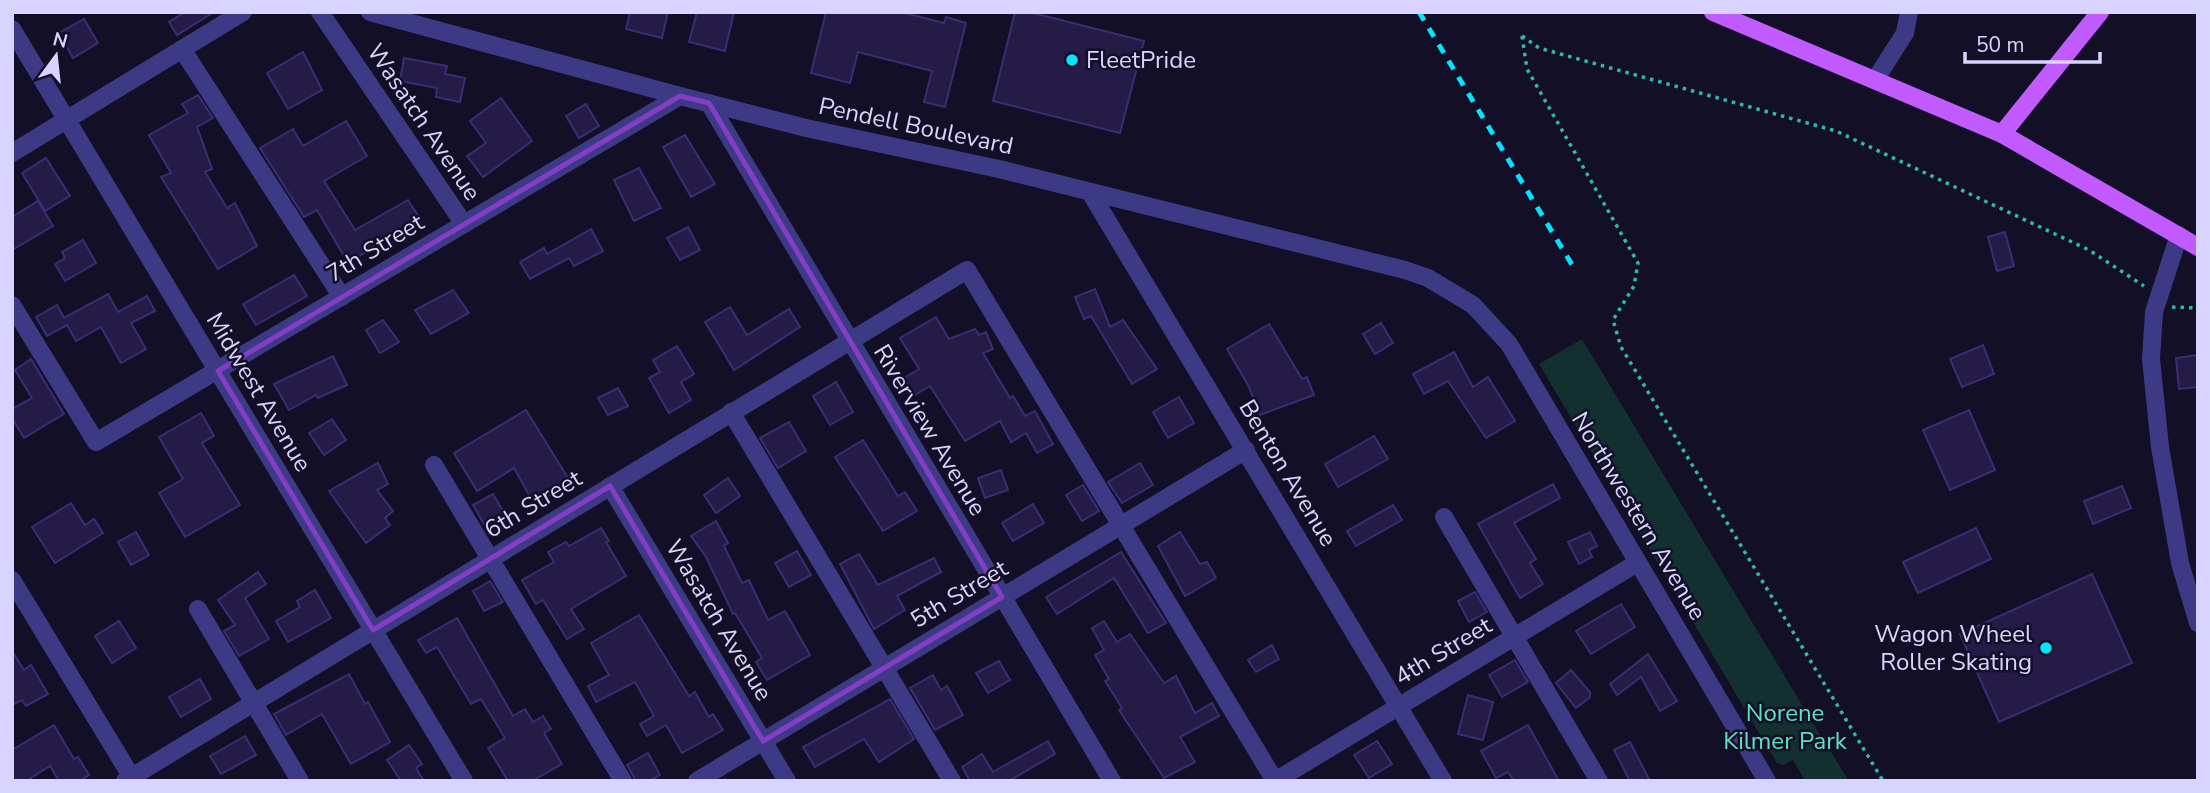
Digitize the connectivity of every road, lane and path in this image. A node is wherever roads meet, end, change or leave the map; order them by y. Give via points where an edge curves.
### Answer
1 (243, 12) edge
2 (320, 12) edge
3 (370, 12) edge
4 (1713, 12) edge
5 (1909, 12) edge
6 (2100, 12) edge
7 (12, 29) edge
8 (182, 49) junction
9 (1875, 80) junction
10 (680, 96) junction
11 (709, 103) junction
12 (67, 120) junction
13 (2002, 134) junction
14 (12, 153) edge
15 (1090, 192) junction
16 (464, 224) junction
17 (2179, 235) junction
18 (2198, 247) edge
19 (1451, 290) joint
20 (2159, 296) junction
21 (342, 297) junction
22 (12, 305) edge
23 (2198, 308) edge
24 (848, 340) junction
25 (218, 370) junction
26 (731, 412) junction
27 (1246, 450) junction
28 (434, 465) dead end
29 (610, 485) junction
30 (1444, 517) dead end
31 (1121, 525) junction
32 (490, 558) junction
33 (1637, 563) junction
34 (12, 580) edge
35 (1002, 597) junction
36 (198, 609) dead end
37 (2198, 623) edge
38 (373, 630) junction
39 (1512, 638) junction
40 (884, 668) junction
41 (254, 702) junction
42 (1399, 706) junction
43 (763, 741) junction
44 (130, 779) edge
45 (300, 781) edge
46 (464, 781) edge
47 (624, 781) edge
48 (697, 781) edge
49 (787, 781) edge
50 (952, 781) edge
51 (1112, 781) edge
52 (1275, 781) edge
53 (1443, 781) edge
54 (1599, 781) edge
55 (1767, 781) edge
56 (1883, 781) edge

1 - 8 street
2 - 16 street, Wasatch Avenue
3 - 10 street, Pendell Boulevard
4 - 9 main road
5 - 9 street via 1905,33
6 - 13 main road
7 - 12 street, Midwest Avenue
8 - 12 street
8 - 21 street
9 - 13 main road
10 - 11 street, Pendell Boulevard
10 - 16 street, 7th Street
11 - 15 street, Pendell Boulevard
11 - 24 street, Riverview Avenue
12 - 14 street
12 - 25 street, Midwest Avenue
13 - 17 main road
15 - 19 street, Pendell Boulevard via 1405,270
15 - 27 street, Benton Avenue
16 - 21 street, 7th Street
17 - 18 main road
17 - 20 street
19 - 33 street, Northwestern Avenue via 1474,305 1509,344
20 - 23 path via 2174,309
20 - 37 street via 2151,359 2160,447 2180,563
20 - 56 path via 2089,250 1836,131 1539,48 1522,36 1527,69 1638,263 1634,286 1613,320 1621,347
21 - 25 street, 7th Street
22 - 25 street, 7th Street via 96,442
24 - 26 street, 6th Street
24 - 31 street, 6th Street via 967,270
24 - 35 street, Riverview Avenue
25 - 38 street, Midwest Avenue
26 - 29 street, 6th Street
26 - 40 street
27 - 31 street, 5th Street
27 - 42 street, Benton Avenue
28 - 32 street
29 - 32 street, 6th Street
29 - 43 street, Wasatch Avenue
30 - 39 street
31 - 35 street, 5th Street
31 - 52 street
32 - 38 street, 6th Street
32 - 47 street
33 - 39 street, 4th Street
33 - 55 street, Northwestern Avenue
34 - 44 street
35 - 40 street, 5th Street
35 - 51 street, Riverview Avenue
36 - 41 street
38 - 41 street, 6th Street
38 - 46 street, Midwest Avenue
39 - 42 street, 4th Street
39 - 54 street
40 - 43 street, 5th Street
40 - 50 street
41 - 44 street, 6th Street
41 - 45 street
42 - 52 street, 4th Street
42 - 53 street, Benton Avenue
43 - 48 street, 5th Street
43 - 49 street, Wasatch Avenue

